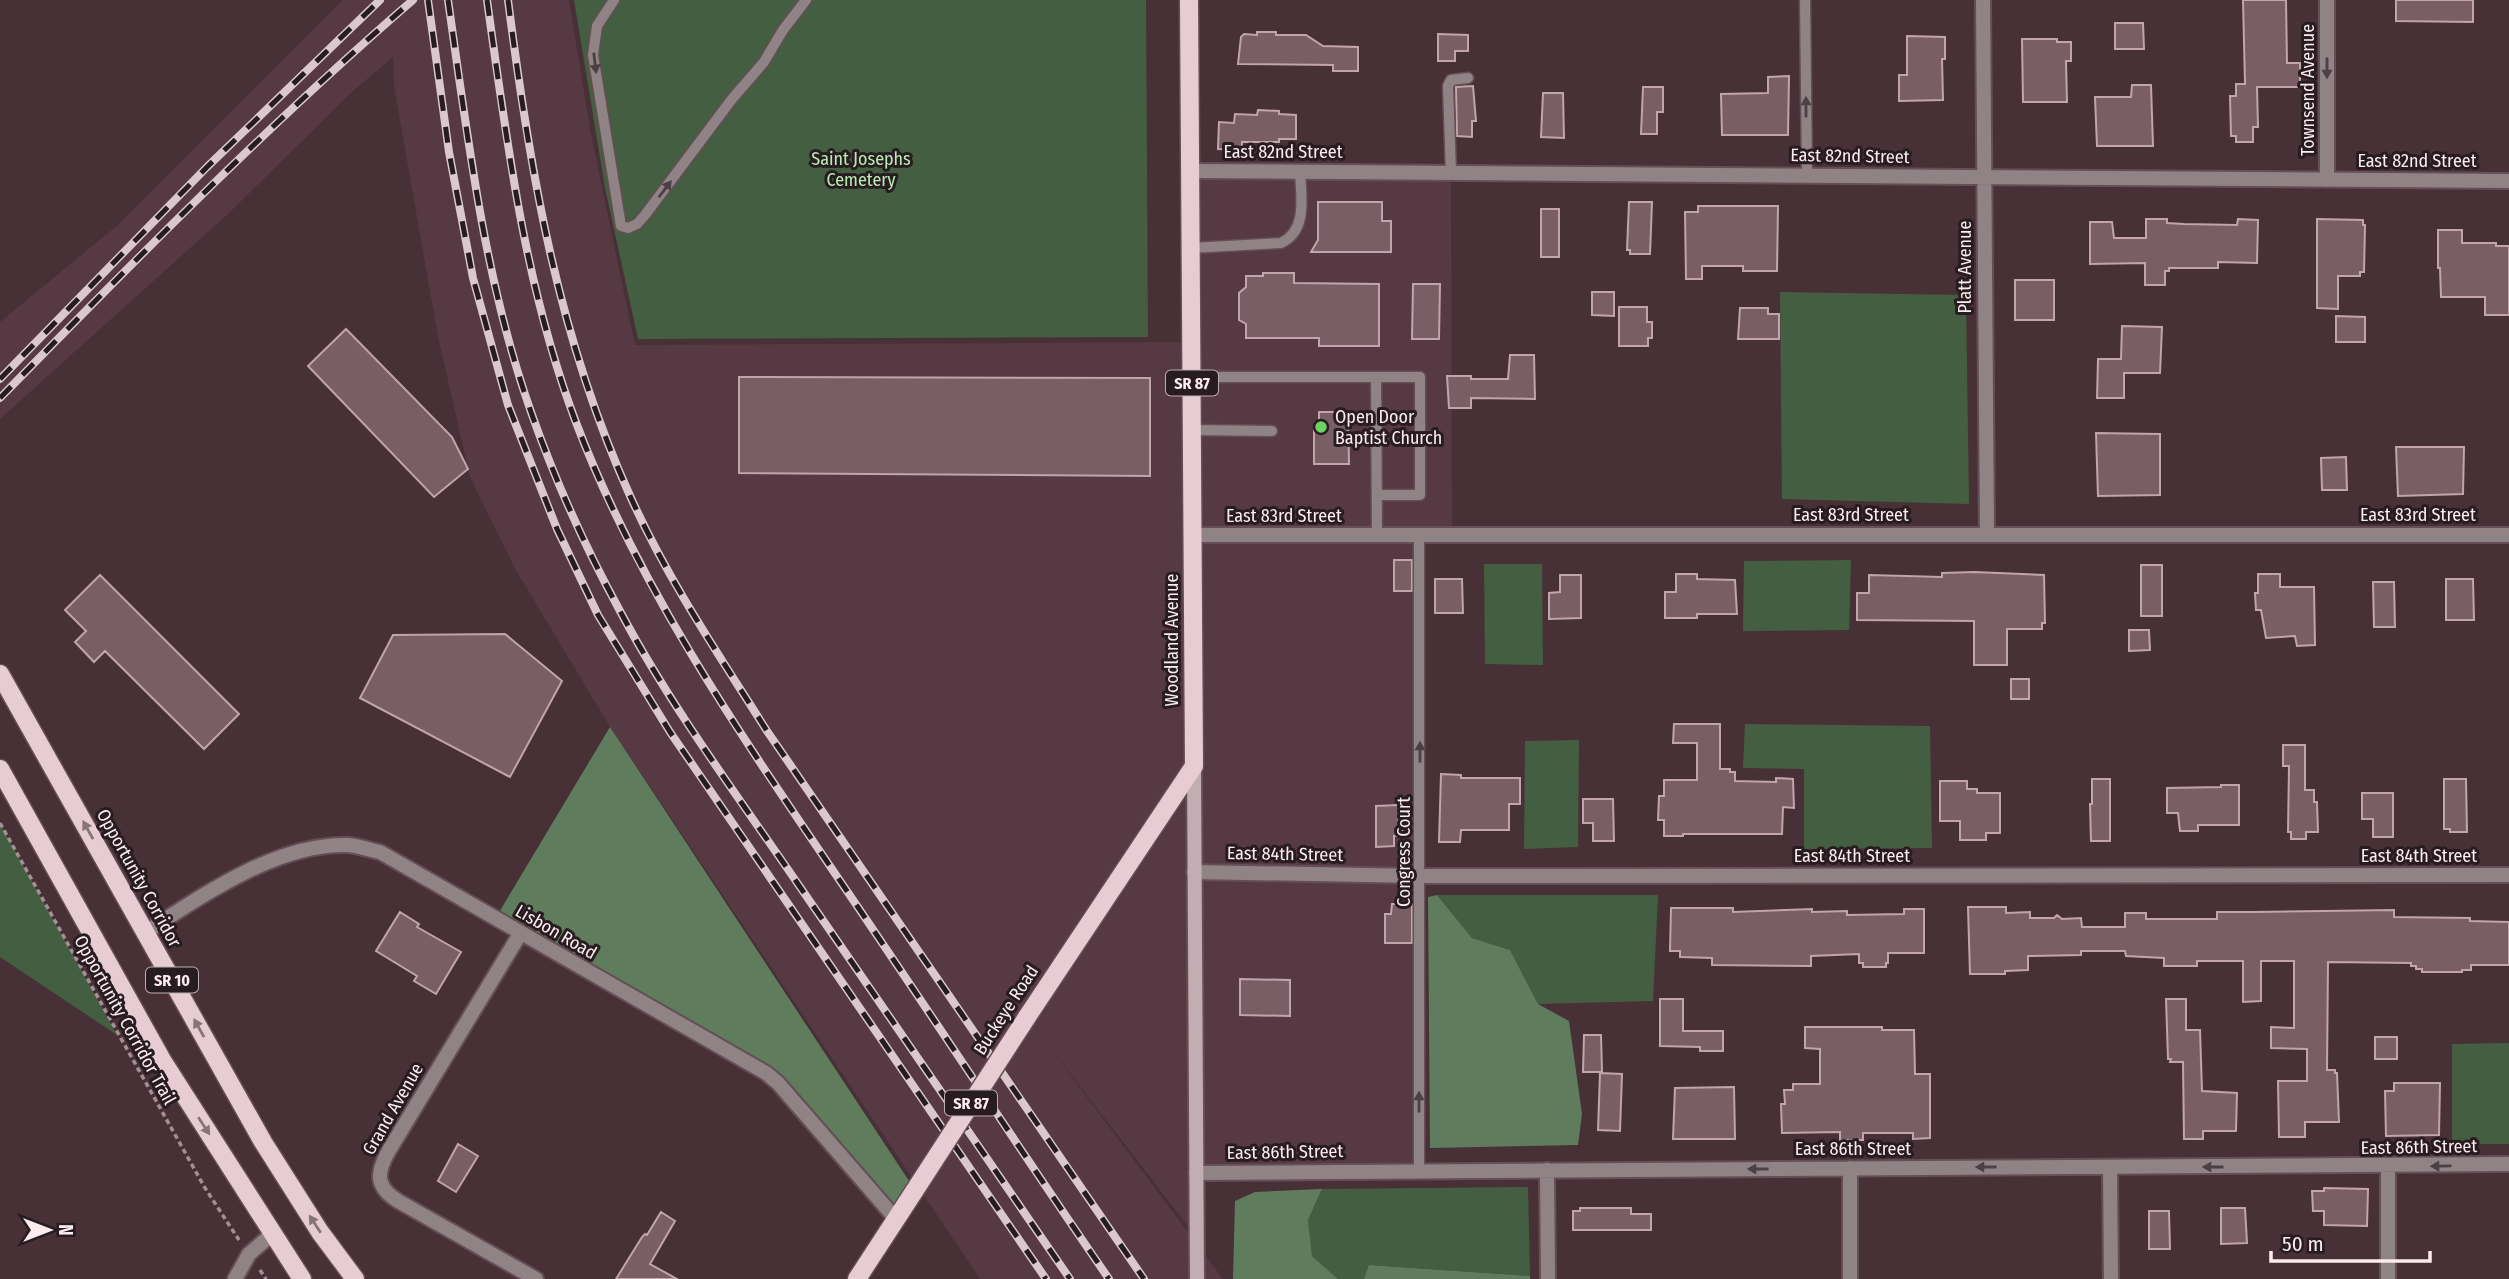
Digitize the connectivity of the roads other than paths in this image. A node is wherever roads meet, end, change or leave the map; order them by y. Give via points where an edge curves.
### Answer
1 (614, 0) edge
2 (806, 0) edge
3 (1188, 0) edge
4 (1805, 0) edge
5 (1983, 0) edge
6 (2327, 0) edge
7 (1468, 78) dead end
8 (1190, 171) junction
9 (1300, 172) junction
10 (1451, 173) junction
11 (1807, 175) junction
12 (1984, 177) junction
13 (2327, 180) junction
14 (2509, 181) edge
15 (1191, 248) junction
16 (1192, 377) junction
17 (1376, 377) junction
18 (1192, 430) junction
19 (1272, 431) dead end
20 (1377, 495) junction
21 (1377, 534) junction
22 (1419, 534) junction
23 (1987, 534) junction
24 (1193, 535) junction
25 (2509, 535) edge
26 (0, 674) edge
27 (1194, 766) junction
28 (0, 769) edge
29 (1194, 872) junction
30 (2509, 875) edge
31 (1420, 876) junction
32 (146, 932) junction
33 (520, 934) junction
34 (2509, 1164) edge
35 (2110, 1167) junction
36 (2388, 1167) junction
37 (1850, 1168) junction
38 (1419, 1170) junction
39 (1547, 1170) junction
40 (1196, 1173) junction
41 (896, 1219) junction
42 (272, 1234) junction
43 (235, 1279) edge
44 (302, 1279) edge
45 (355, 1279) edge
46 (536, 1279) edge
47 (857, 1279) edge
48 (1197, 1279) edge
49 (1548, 1279) edge
50 (1850, 1279) edge
51 (2111, 1279) edge
52 (2388, 1279) edge

1 -> 2 lane via 597,26 593,55 621,226 628,228 645,215 764,62
3 - 8 main road, Woodland Avenue / SR 87
11 -> 4 lane
5 - 12 street, Platt Avenue
6 -> 13 street, Townsend Avenue
7 - 10 lane via 1451,80 1448,86
8 - 9 street, East 82nd Street
8 - 15 main road, Woodland Avenue / SR 87
9 - 10 street, East 82nd Street
9 - 15 lane via 1301,218 1290,239
10 - 11 street, East 82nd Street
11 - 12 street, East 82nd Street
12 - 13 street, East 82nd Street
12 - 23 street, Platt Avenue
13 - 14 street, East 82nd Street
15 - 16 main road, Woodland Avenue / SR 87
16 - 17 lane
16 - 18 main road, Woodland Avenue / SR 87
17 - 20 lane
17 - 20 lane via 1420,377 1420,495
18 - 19 lane
18 - 24 main road, Woodland Avenue / SR 87
20 - 21 lane
21 - 22 street, East 83rd Street
21 - 24 street, East 83rd Street
22 - 23 street, East 83rd Street
31 -> 22 lane, Congress Court
23 - 25 street, East 83rd Street
24 - 27 main road, Woodland Avenue / SR 87
32 -> 26 main road, Opportunity Corridor / SR 10
27 - 29 main road, Woodland Avenue
27 - 41 main road, Buckeye Road / SR 87, bridge
28 -> 42 main road, SR 10 via 162,1060
29 - 31 street, East 84th Street
29 - 40 main road, Woodland Avenue
30 - 31 street, East 84th Street
38 -> 31 lane, Congress Court
32 - 33 street, Lisbon Road via 267,863 321,847 350,845 380,852
45 -> 32 main road, Opportunity Corridor / SR 10 via 263,1142
33 - 41 street, Lisbon Road via 766,1073
33 - 46 street, Grand Avenue via 380,1165 380,1181 384,1192 398,1201
34 -> 36 street, East 86th Street
36 -> 35 street, East 86th Street
35 -> 37 street, East 86th Street
35 - 51 street
36 - 52 street
37 -> 39 street, East 86th Street
37 - 50 street
38 - 39 street, East 86th Street
38 - 40 street, East 86th Street
39 - 49 street
40 - 48 main road, Woodland Avenue
41 - 47 main road, Buckeye Road / SR 87
42 - 43 street via 249,1254
42 - 44 main road, SR 10

